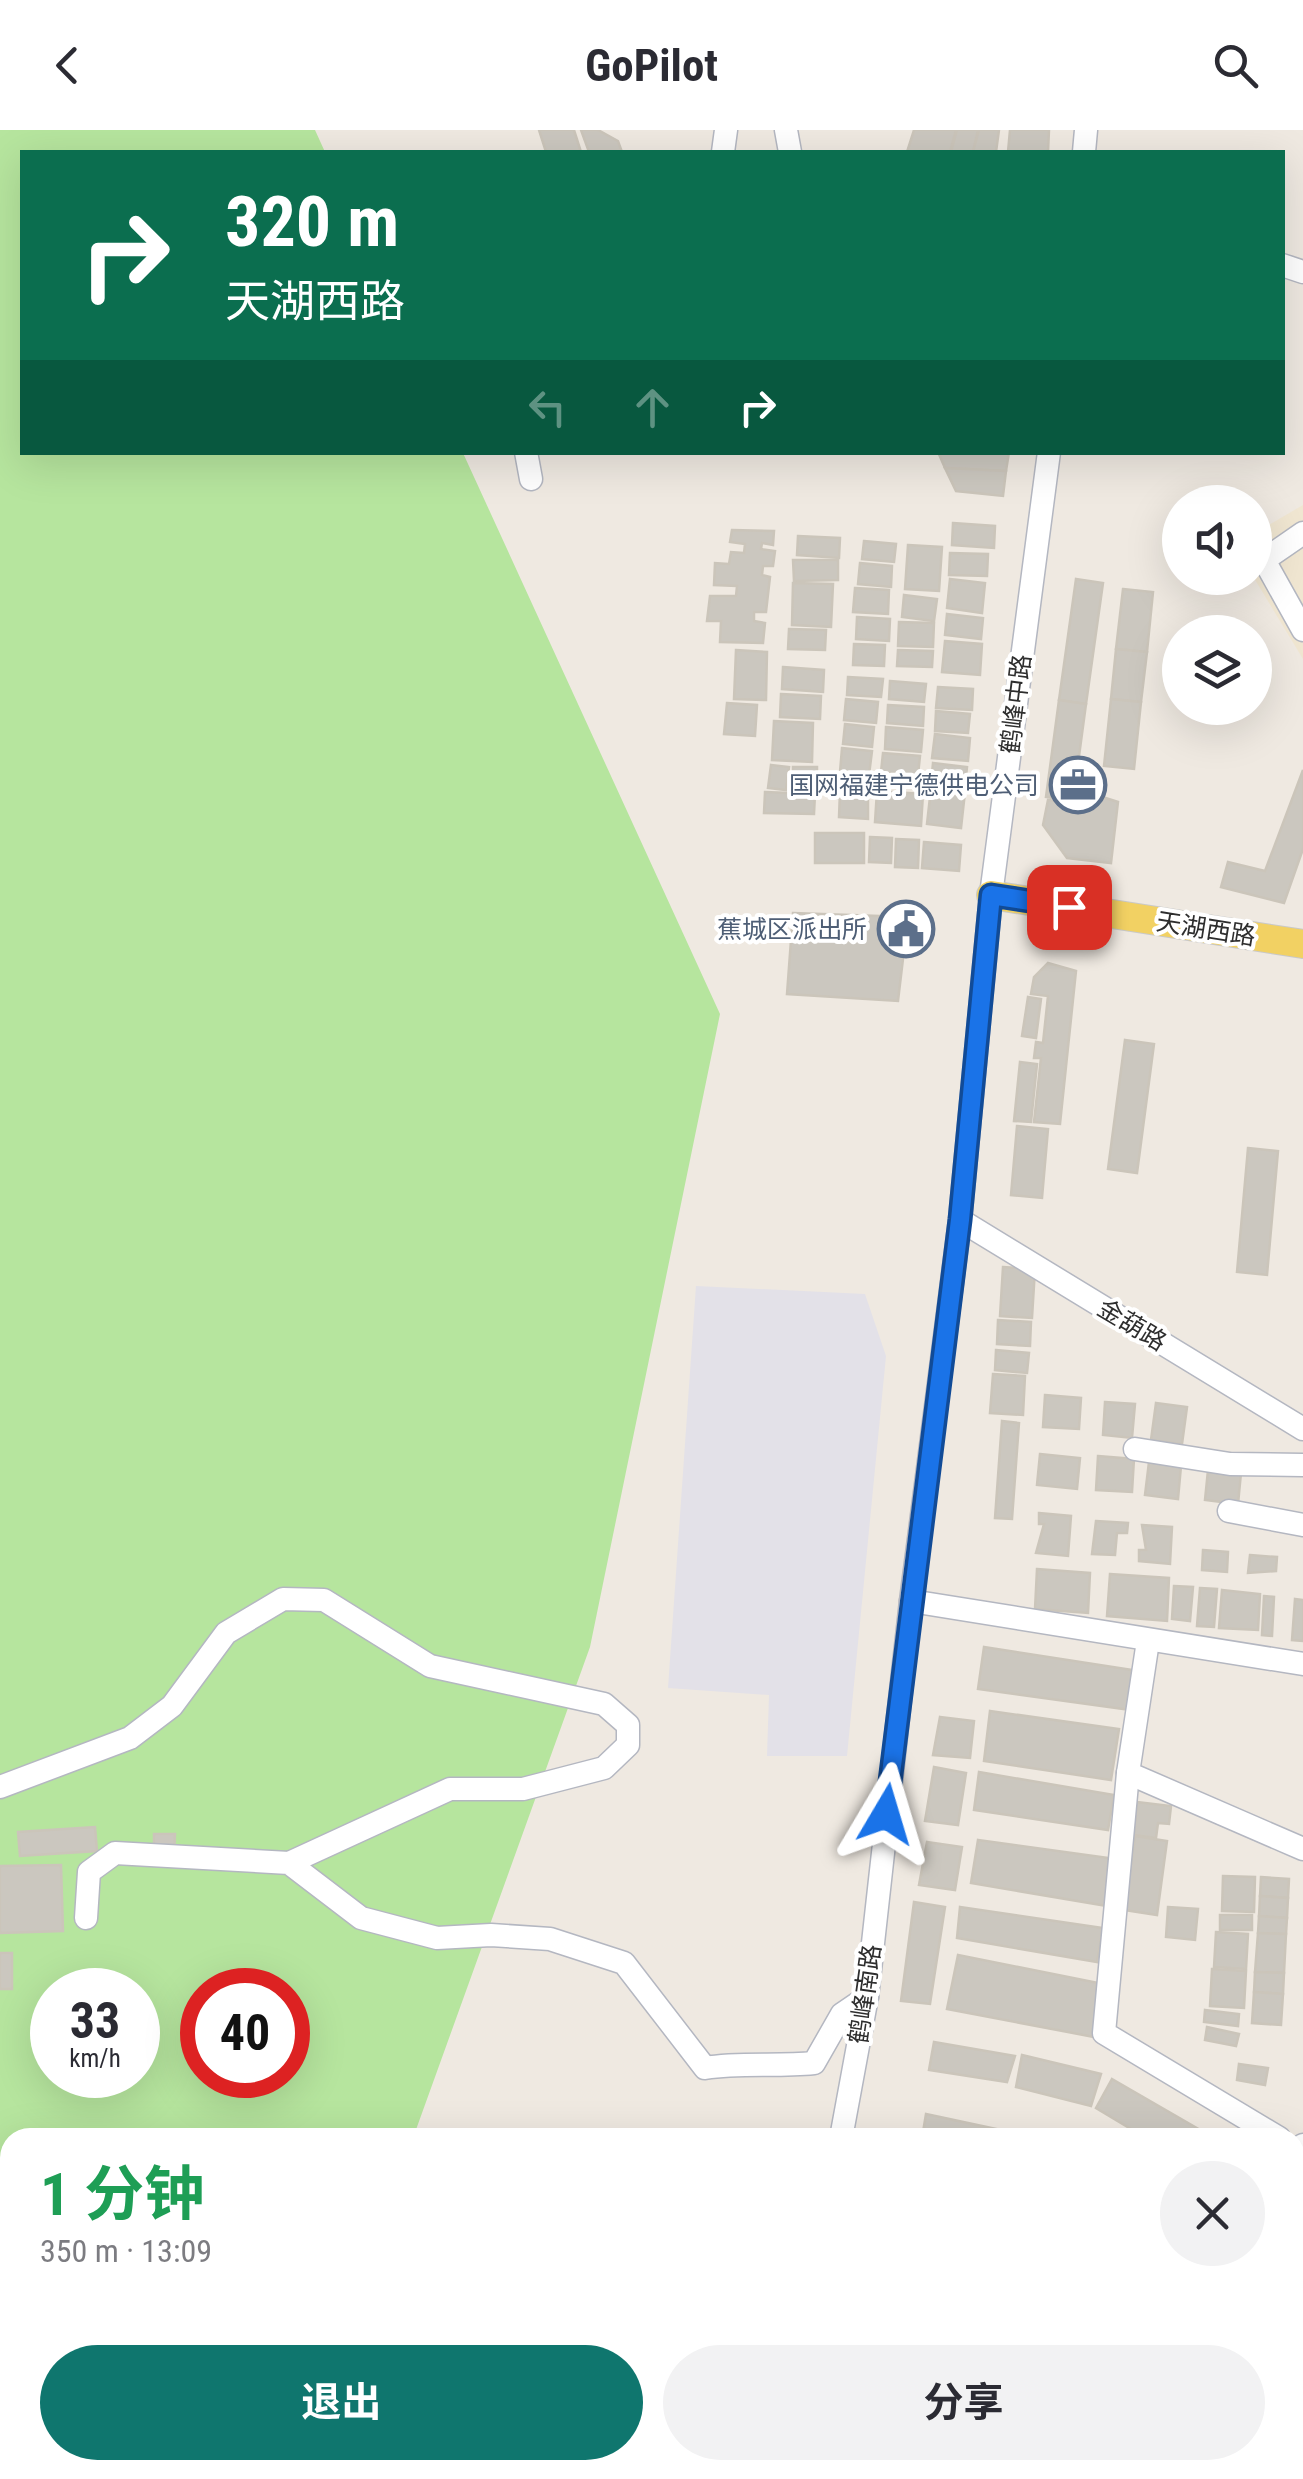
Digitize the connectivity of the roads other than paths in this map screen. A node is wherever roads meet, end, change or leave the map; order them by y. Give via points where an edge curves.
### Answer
1 (527, 455) edge
2 (1049, 455) edge
3 (531, 480) dead end
4 (1303, 533) edge
5 (1303, 630) edge
6 (991, 895) junction
7 (1303, 944) edge
8 (960, 1220) junction
9 (1303, 1429) edge
10 (1136, 1449) dead end
11 (1303, 1466) edge
12 (1228, 1512) dead end
13 (1303, 1524) edge
14 (911, 1601) junction
15 (1148, 1641) junction
16 (1303, 1664) edge
17 (1128, 1773) junction
18 (0, 1787) edge
19 (1303, 1849) edge
20 (882, 1850) joint
21 (289, 1863) junction
22 (86, 1918) dead end
23 (867, 1997) junction
24 (843, 2128) edge
25 (1262, 2128) edge

1 - 3 street
2 - 6 street, 鹤峰中路
4 - 5 street via 1264,560
6 - 7 main road, 天湖西路
6 - 8 street, 鹤峰中路
8 - 9 street, 金葫路
8 - 14 street, 鹤峰中路
10 - 11 street via 1230,1464
12 - 13 street
14 - 15 street
14 - 20 street, 鹤峰中路
15 - 16 street
15 - 17 street
17 - 19 street
17 - 25 street via 1104,2033
18 - 21 street via 130,1738 172,1706 226,1634 283,1599 324,1600 430,1666 604,1704 628,1725 628,1745 604,1768 523,1788 450,1789
20 - 23 street, 鹤峰南路
21 - 22 street via 114,1854 89,1872
21 - 23 street via 361,1918 437,1938 550,1939 624,1963 705,2068 814,2063 842,2014
23 - 24 street, 鹤峰南路

